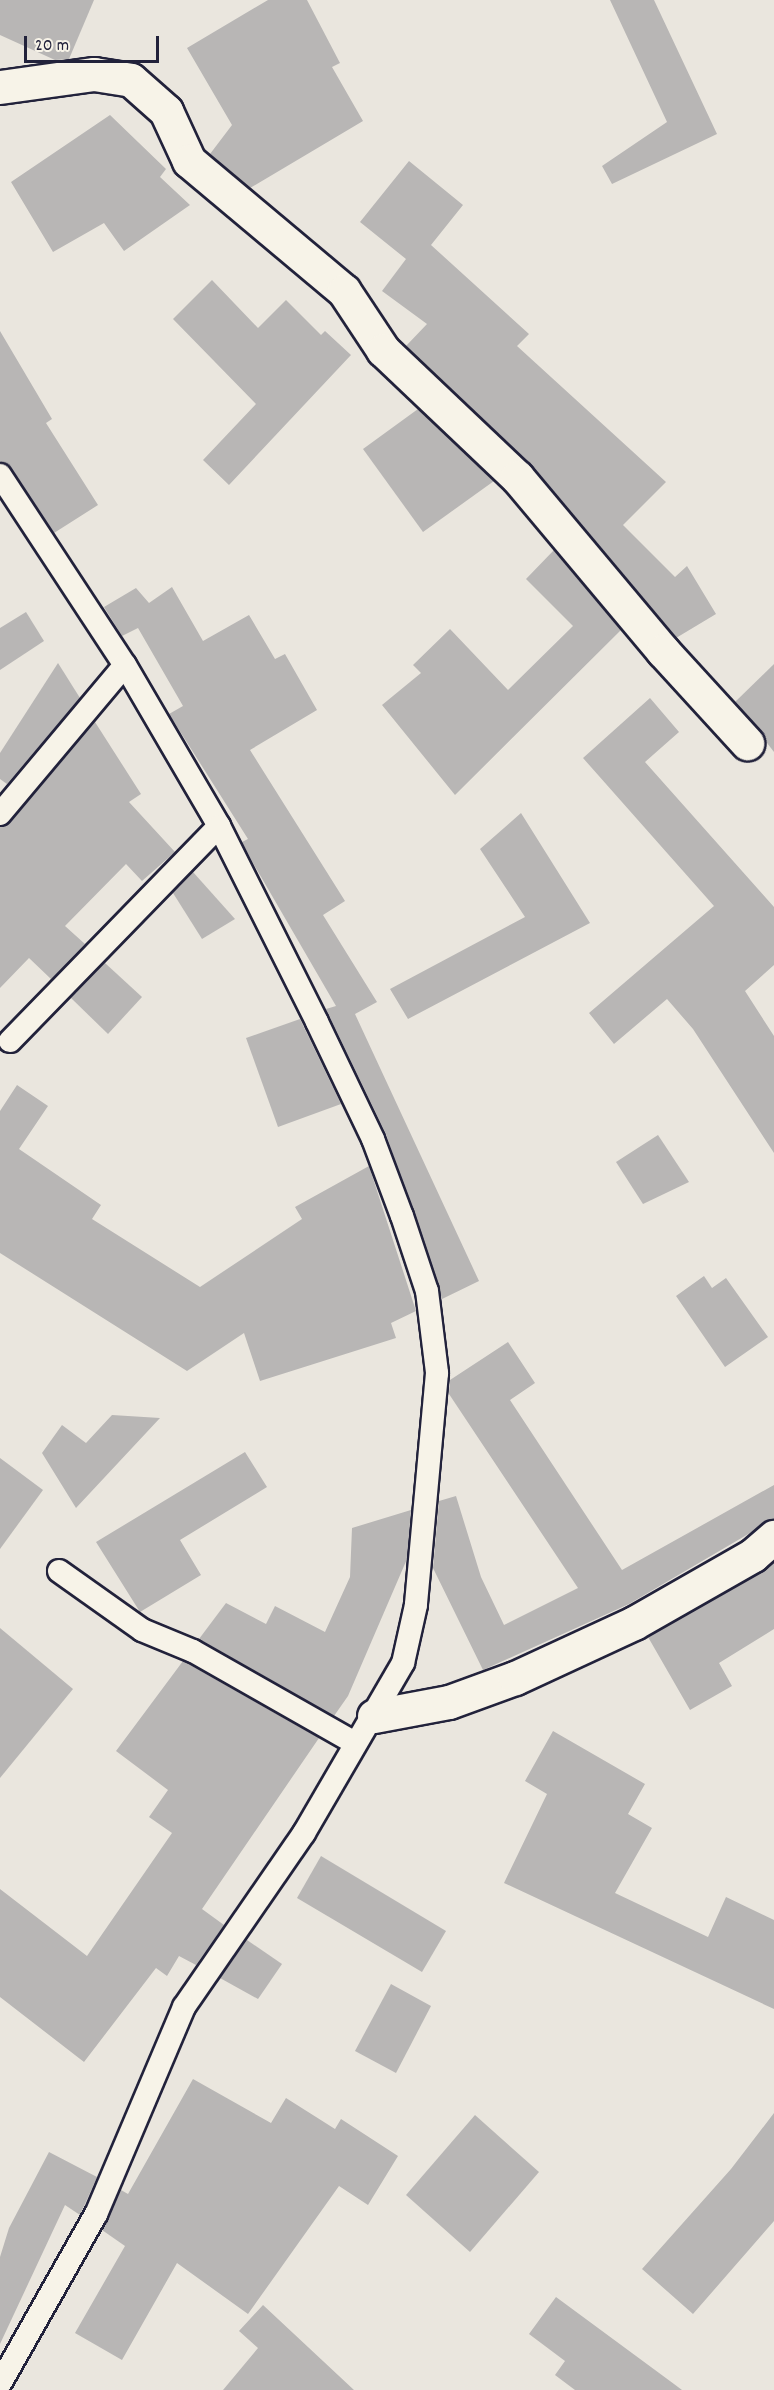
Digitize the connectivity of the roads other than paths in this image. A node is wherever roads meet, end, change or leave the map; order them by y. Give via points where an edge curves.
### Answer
1 (0, 87) edge
2 (0, 475) edge
3 (124, 665) junction
4 (747, 743) dead end
5 (0, 814) edge
6 (219, 826) junction
7 (10, 1041) dead end
8 (774, 1537) edge
9 (59, 1571) dead end
10 (374, 1716) junction
11 (355, 1743) junction
12 (0, 2384) edge

1 - 4 street via 94,74 131,80 166,111 189,161 344,291 383,350 517,477
2 - 3 lane
3 - 5 lane
3 - 6 lane
6 - 7 lane
6 - 10 lane via 373,1139 427,1291 437,1373 416,1605 403,1663
8 - 10 street via 753,1555 634,1623 515,1678 449,1702
9 - 11 lane via 142,1630 193,1652
10 - 11 lane
11 - 12 lane via 304,1833 184,2007 96,2214

